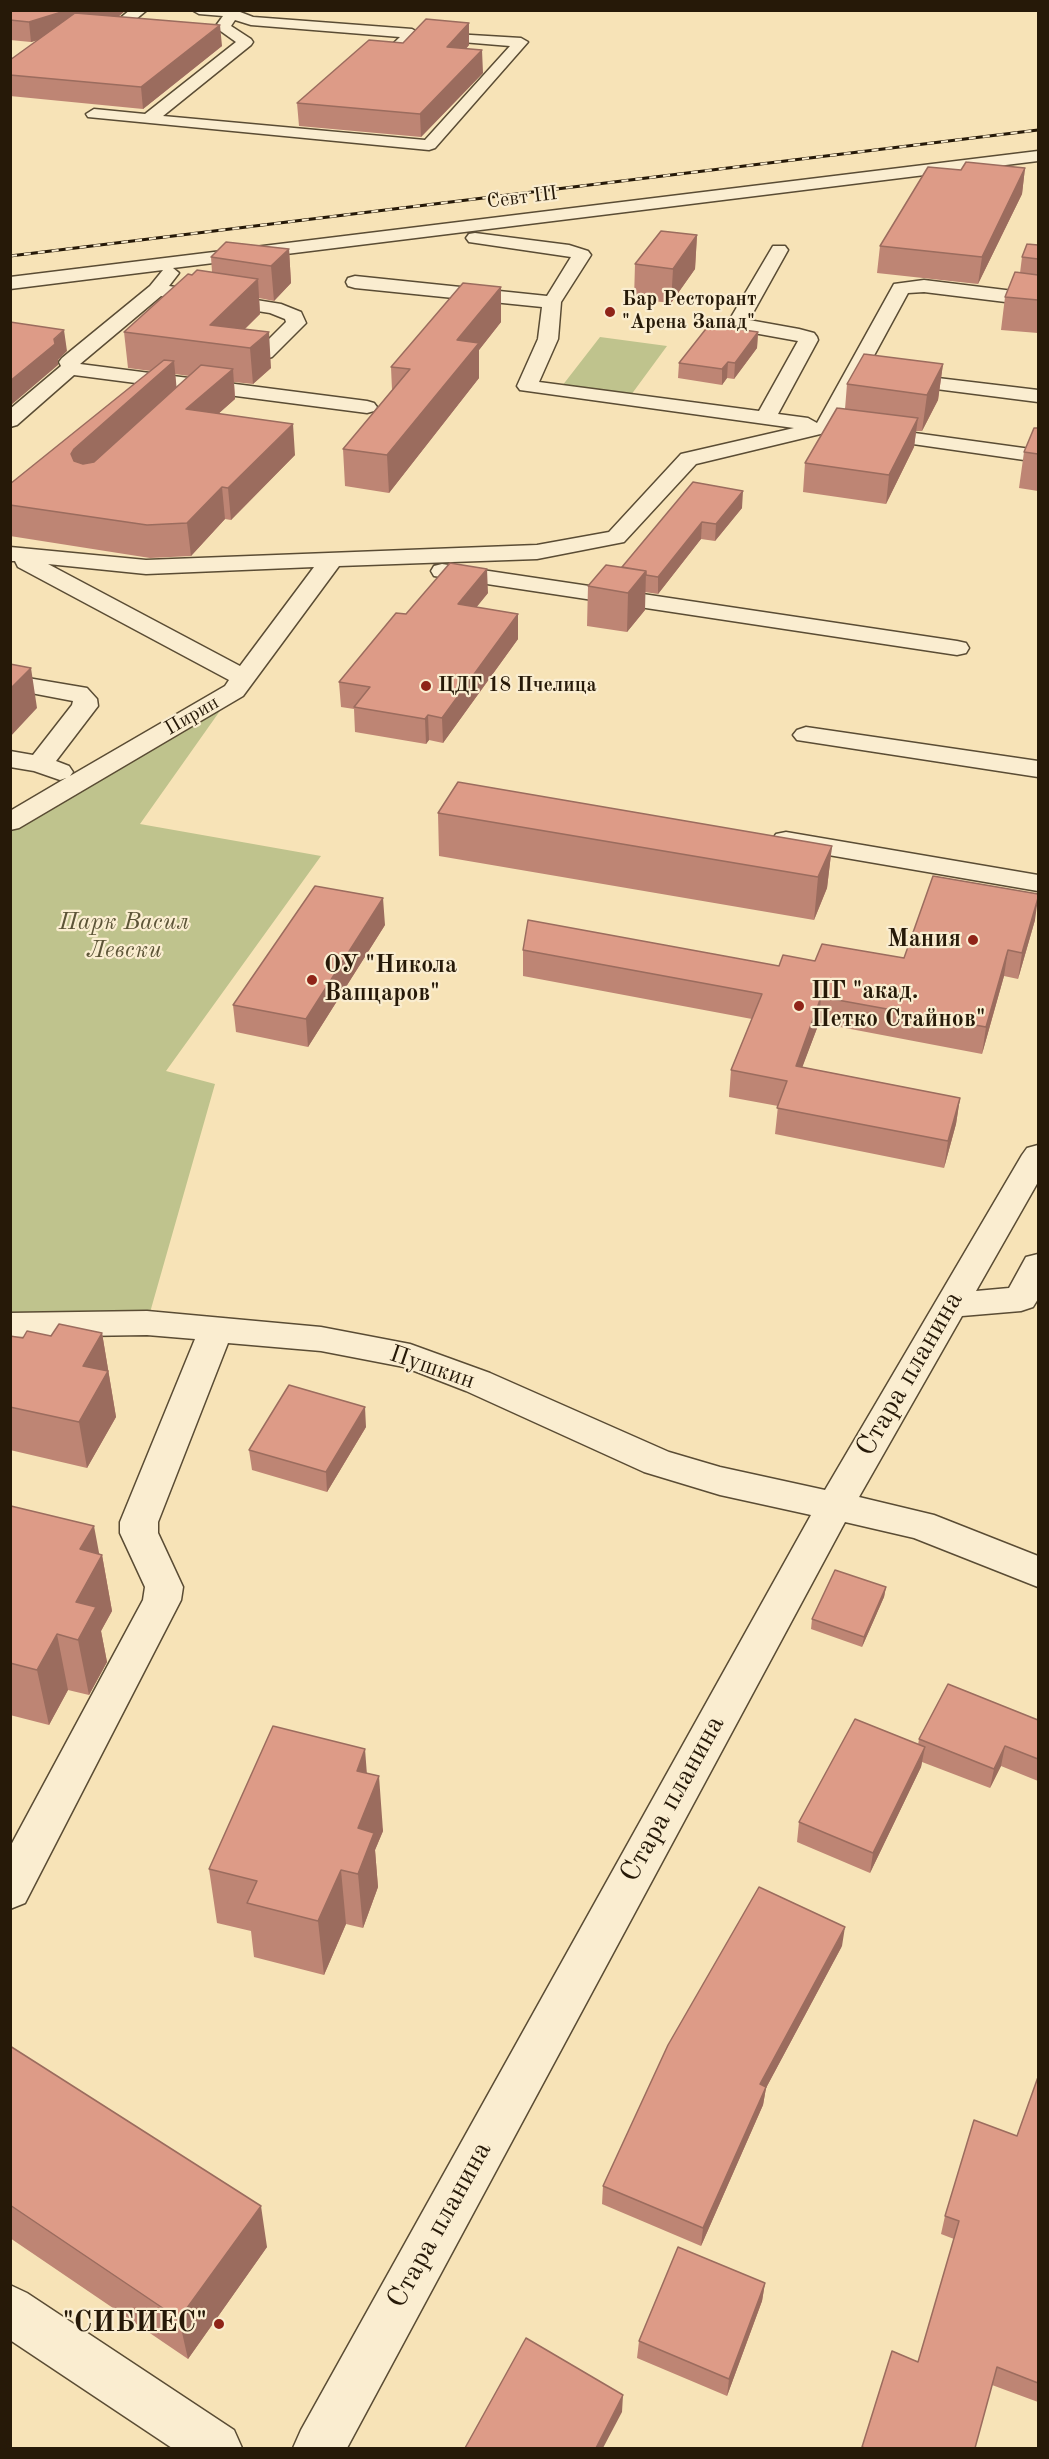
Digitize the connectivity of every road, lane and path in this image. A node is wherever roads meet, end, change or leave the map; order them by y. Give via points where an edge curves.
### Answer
1 (140, 10) edge
2 (199, 10) edge
3 (229, 14) junction
4 (113, 31) edge
5 (412, 33) junction
6 (387, 57) edge
7 (94, 114) edge
8 (150, 119) junction
9 (1038, 156) edge
10 (407, 235) junction
11 (779, 250) dead end
12 (177, 263) junction
13 (355, 282) dead end
14 (10, 284) edge
15 (157, 290) junction
16 (1038, 300) edge
17 (552, 302) junction
18 (265, 353) edge
19 (71, 368) junction
20 (855, 374) junction
21 (198, 386) junction
22 (1038, 396) edge
23 (181, 402) edge
24 (367, 407) dead end
25 (765, 418) junction
26 (10, 421) edge
27 (826, 427) junction
28 (1038, 456) edge
29 (11, 554) edge
30 (367, 560) junction
31 (330, 561) junction
32 (957, 648) dead end
33 (244, 678) junction
34 (10, 682) edge
35 (806, 735) dead end
36 (10, 759) edge
37 (40, 764) junction
38 (1038, 769) edge
39 (81, 781) junction
40 (10, 822) edge
41 (756, 835) edge
42 (1038, 883) edge
43 (1038, 1155) edge
44 (1038, 1265) edge
45 (951, 1305) junction
46 (10, 1325) edge
47 (216, 1330) junction
48 (834, 1507) junction
49 (1038, 1572) edge
50 (10, 1890) edge
51 (10, 2310) edge
52 (216, 2448) edge
53 (319, 2448) edge

1 - 4 street
2 - 3 street
3 - 5 street via 251,21
3 - 8 street via 222,27 246,42
5 - 6 street
5 - 8 street via 521,42 429,145
7 - 8 street
9 - 10 street, Севт III
10 - 12 street, Севт III
10 - 17 street via 478,238 582,255
11 - 25 street via 737,324 800,334 808,340
12 - 14 street, Севт III
12 - 15 street
13 - 17 street
15 - 18 street via 274,308 294,316 296,323
15 - 19 street via 69,362
16 - 20 street via 924,286 901,288
17 - 25 street via 548,339 527,386
19 - 21 street
19 - 26 street
20 - 22 street
20 - 27 street
21 - 23 street
21 - 24 street
25 - 27 street
27 - 28 street
27 - 30 street via 689,459 616,537 537,552
29 - 31 street via 146,567
29 - 33 street
30 - 31 street
30 - 32 street
31 - 33 street, Пирин
33 - 39 street, Пирин via 234,691
34 - 37 street via 78,693 85,699 85,706
35 - 38 street
36 - 37 street
37 - 39 street
39 - 40 street, Пирин
41 - 42 street
43 - 45 street, Стара планина
44 - 45 street via 1021,1299
45 - 48 street, Стара планина
46 - 47 street, Пушкин via 147,1323
47 - 48 street, Пушкин via 321,1339 410,1356 657,1462
47 - 50 street via 140,1522 139,1533 164,1587 162,1600
48 - 49 street, Пушкин via 921,1525
48 - 53 street, Стара планина
51 - 52 street

